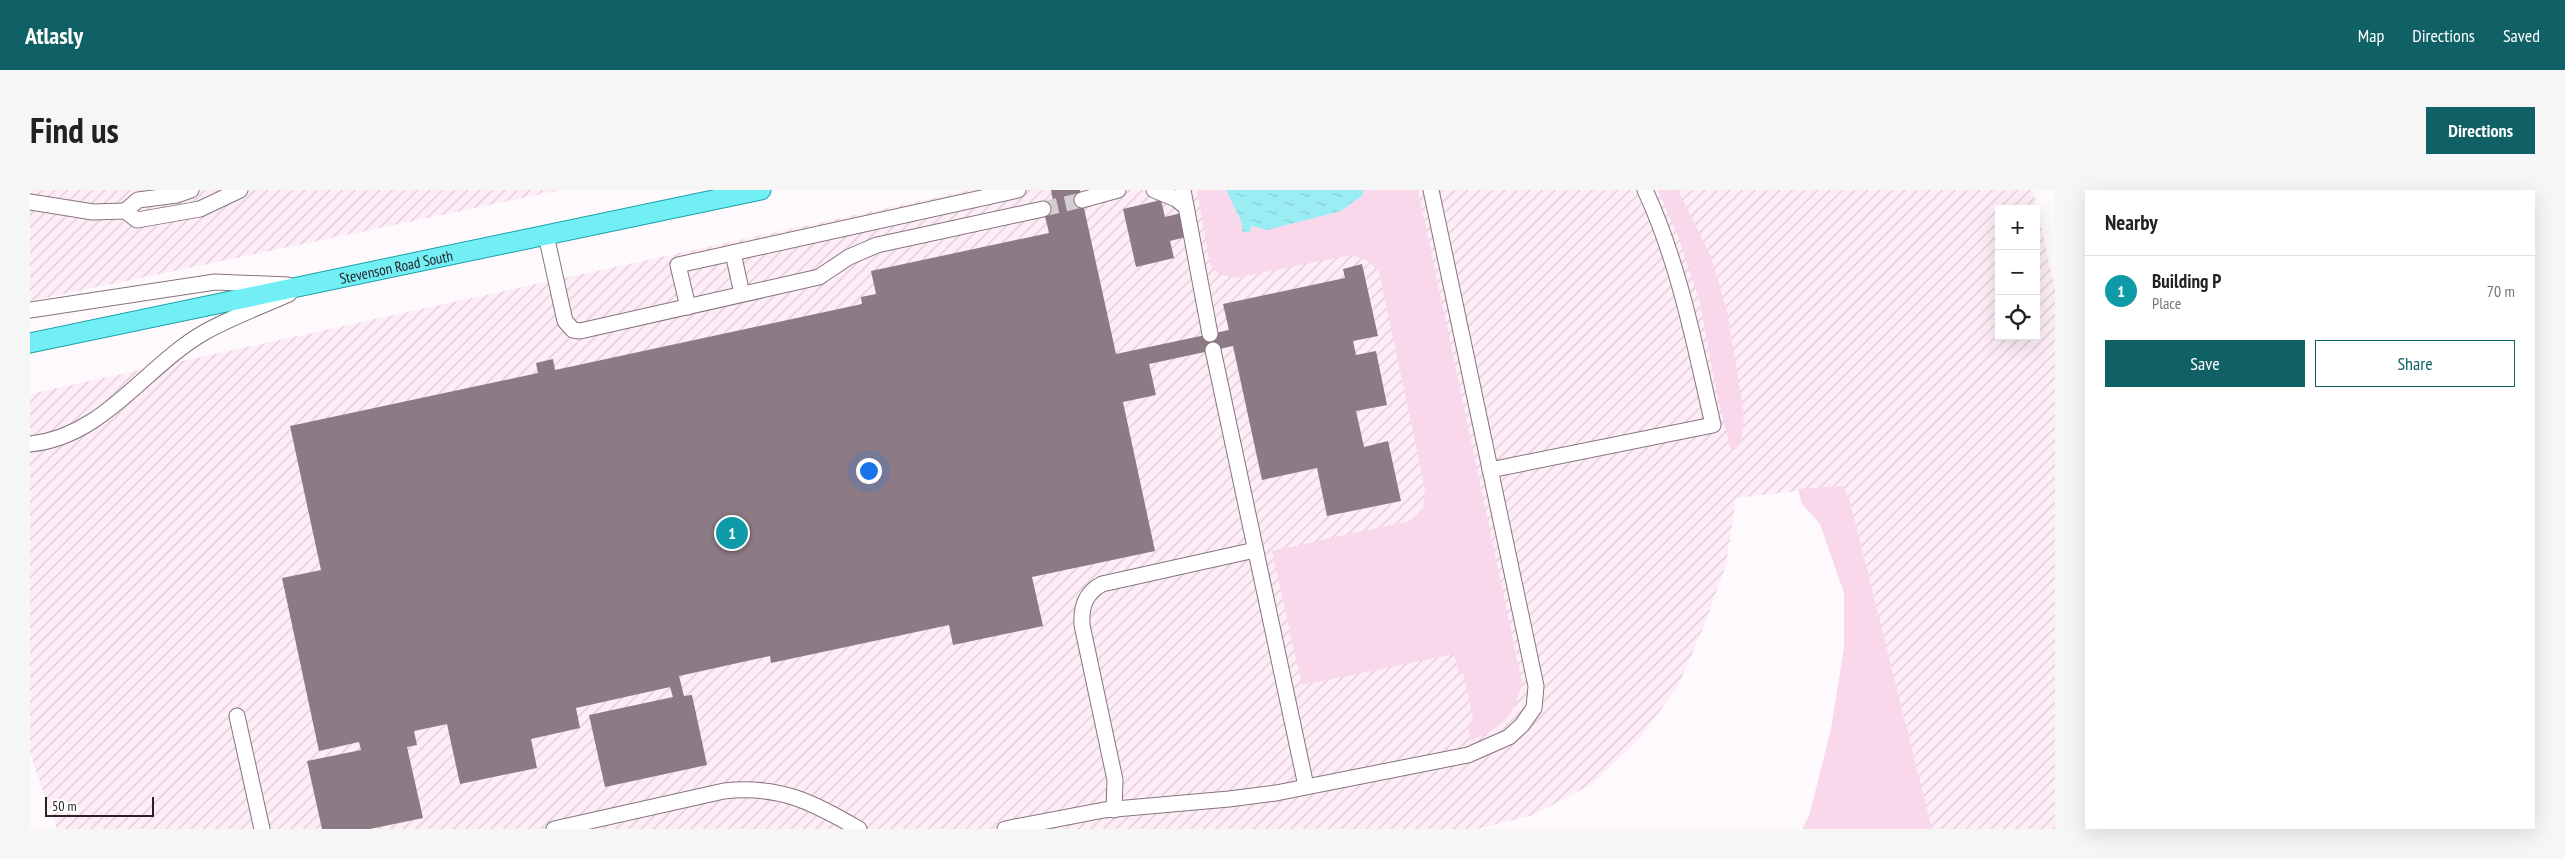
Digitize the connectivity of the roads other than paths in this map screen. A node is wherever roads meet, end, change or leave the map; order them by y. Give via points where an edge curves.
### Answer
1 (191, 190) edge
2 (240, 190) edge
3 (761, 190) edge
4 (1018, 190) edge
5 (1118, 190) edge
6 (1154, 190) edge
7 (1183, 190) edge
8 (1431, 190) edge
9 (1644, 190) edge
10 (1082, 200) tunnel mouth
11 (30, 202) edge
12 (1186, 207) junction
13 (1043, 208) tunnel mouth
14 (125, 211) junction
15 (546, 235) junction
16 (733, 253) junction
17 (309, 285) junction
18 (742, 294) junction
19 (688, 307) junction
20 (30, 310) edge
21 (1210, 334) dead end
22 (30, 343) edge
23 (1213, 350) dead end
24 (30, 444) edge
25 (1490, 470) junction
26 (1255, 550) junction
27 (237, 716) dead end
28 (1306, 786) junction
29 (1114, 810) junction
30 (262, 829) edge
31 (554, 829) edge
32 (859, 829) edge
33 (1005, 829) edge

1 - 14 lane via 138,200
2 - 14 lane via 200,209 137,220
3 - 15 main road, Stevenson Road South
4 - 16 lane
5 - 10 lane
6 - 12 lane
7 - 12 lane
8 - 25 lane
9 - 25 lane via 1660,223 1693,337 1713,425
11 - 14 lane via 93,212
12 - 21 lane
13 - 18 lane via 878,245 849,257 819,277
15 - 17 main road, Stevenson Road South
15 - 19 lane via 565,321 574,330 588,330
16 - 18 lane
16 - 19 lane via 678,265
17 - 20 lane via 215,282
17 - 22 main road, Stevenson Road South
17 - 24 lane via 206,332 164,362 110,409 70,434
18 - 19 lane
23 - 26 lane
25 - 28 lane via 1536,686 1534,708 1522,726 1509,737 1468,755
26 - 28 lane
26 - 29 lane via 1102,584 1092,589 1086,598 1081,610 1082,625 1115,776
27 - 30 lane
28 - 29 lane via 1229,800
29 - 33 lane
31 - 32 lane via 743,789 765,790 802,799

